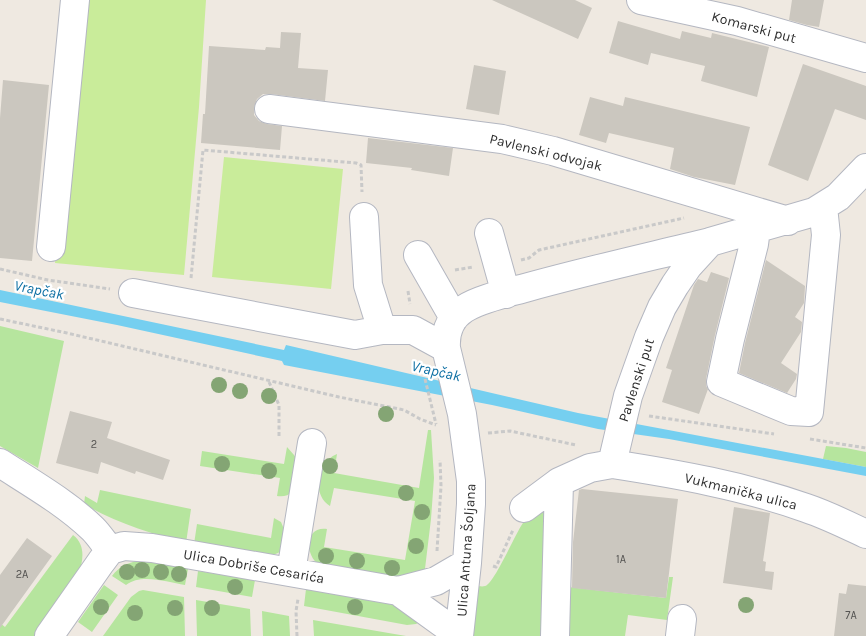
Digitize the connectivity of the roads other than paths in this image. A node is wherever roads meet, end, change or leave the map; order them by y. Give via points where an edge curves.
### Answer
1 (75, 0) edge
2 (641, 0) edge
3 (866, 58) edge
4 (269, 109) dead end
5 (866, 168) edge
6 (823, 207) junction
7 (364, 217) road end
8 (788, 221) junction
9 (756, 229) junction
10 (489, 233) dead end
11 (710, 242) junction
12 (51, 247) dead end
13 (418, 255) dead end
14 (133, 293) road end
15 (506, 294) junction
16 (454, 318) junction
17 (382, 330) junction
18 (448, 357) junction
19 (312, 443) dead end
20 (614, 454) junction
21 (0, 463) edge
22 (559, 482) junction
23 (524, 508) road end
24 (866, 534) edge
25 (110, 550) junction
26 (467, 563) junction
27 (297, 573) junction
28 (398, 591) junction
29 (49, 636) edge
30 (459, 636) edge
31 (555, 636) edge

1 - 12 street
2 - 3 street, Komarski put via 737,21
4 - 8 street, Pavlenski odvojak via 502,139 553,151
5 - 6 street via 838,197
6 - 8 street
6 - 9 street via 826,235 809,412 791,411 721,382
7 - 17 street via 368,285
8 - 9 street
9 - 11 street
10 - 15 street
11 - 15 street
11 - 20 street, Pavlenski put via 688,266 662,307 625,406
13 - 16 street
14 - 17 street via 355,335
15 - 16 street via 474,303
16 - 18 street, Ulica Antuna Šoljana via 446,339
17 - 18 street via 414,330
18 - 26 street, Ulica Antuna Šoljana via 464,423 472,481
19 - 27 street
20 - 22 street
20 - 24 street, Vukmanička ulica via 658,471 705,480 808,508
21 - 25 street via 77,516
22 - 23 street
22 - 31 street
25 - 27 street, Ulica Dobriše Cesarića via 138,546
25 - 29 street
26 - 28 street, Ulica Dobriše Cesarića via 436,581
26 - 30 street, Ulica Antuna Šoljana
27 - 28 street, Ulica Dobriše Cesarića
28 - 30 street, Ulica Dobriše Cesarića

